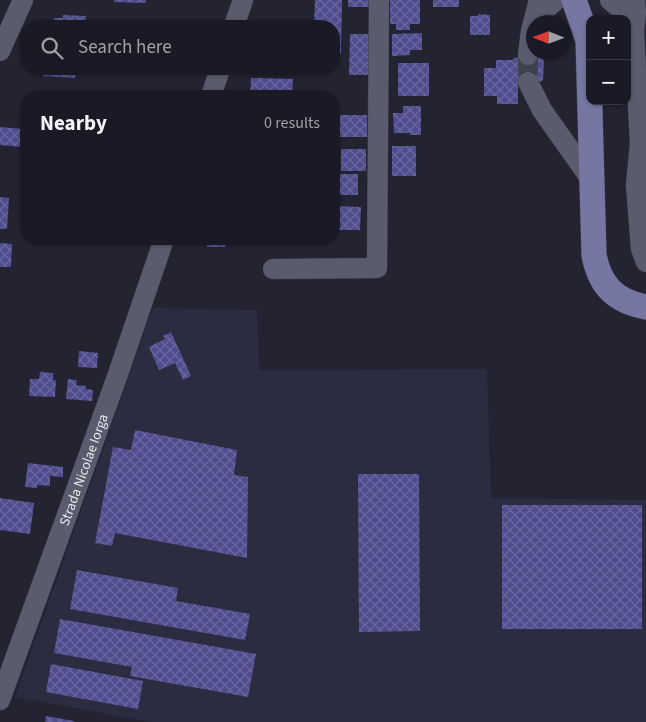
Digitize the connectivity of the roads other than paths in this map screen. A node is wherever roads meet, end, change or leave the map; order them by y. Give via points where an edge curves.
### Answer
1 (23, 0) edge
2 (243, 0) edge
3 (379, 0) edge
4 (539, 0) edge
5 (556, 0) edge
6 (574, 0) edge
7 (595, 0) edge
8 (610, 0) edge
9 (635, 0) edge
10 (536, 15) edge
11 (542, 15) edge
12 (592, 15) edge
13 (236, 20) edge
14 (586, 22) edge
15 (634, 32) junction
16 (0, 51) edge
17 (590, 60) edge
18 (218, 75) edge
19 (528, 82) tunnel mouth
20 (213, 90) edge
21 (592, 181) junction
22 (162, 245) edge
23 (644, 255) edge
24 (273, 269) dead end
25 (646, 306) edge
26 (0, 700) edge

1 - 16 street
2 - 13 street
3 - 24 street via 377,268
4 - 10 street
5 - 11 street
6 - 14 main road
7 - 12 main road
8 - 15 street via 626,13
9 - 15 street
15 - 23 street via 640,144 636,185
17 - 21 main road
18 - 20 street
19 - 21 street via 542,110
21 - 25 main road via 596,269 620,299
22 - 26 street, Strada Nicolae Iorga

